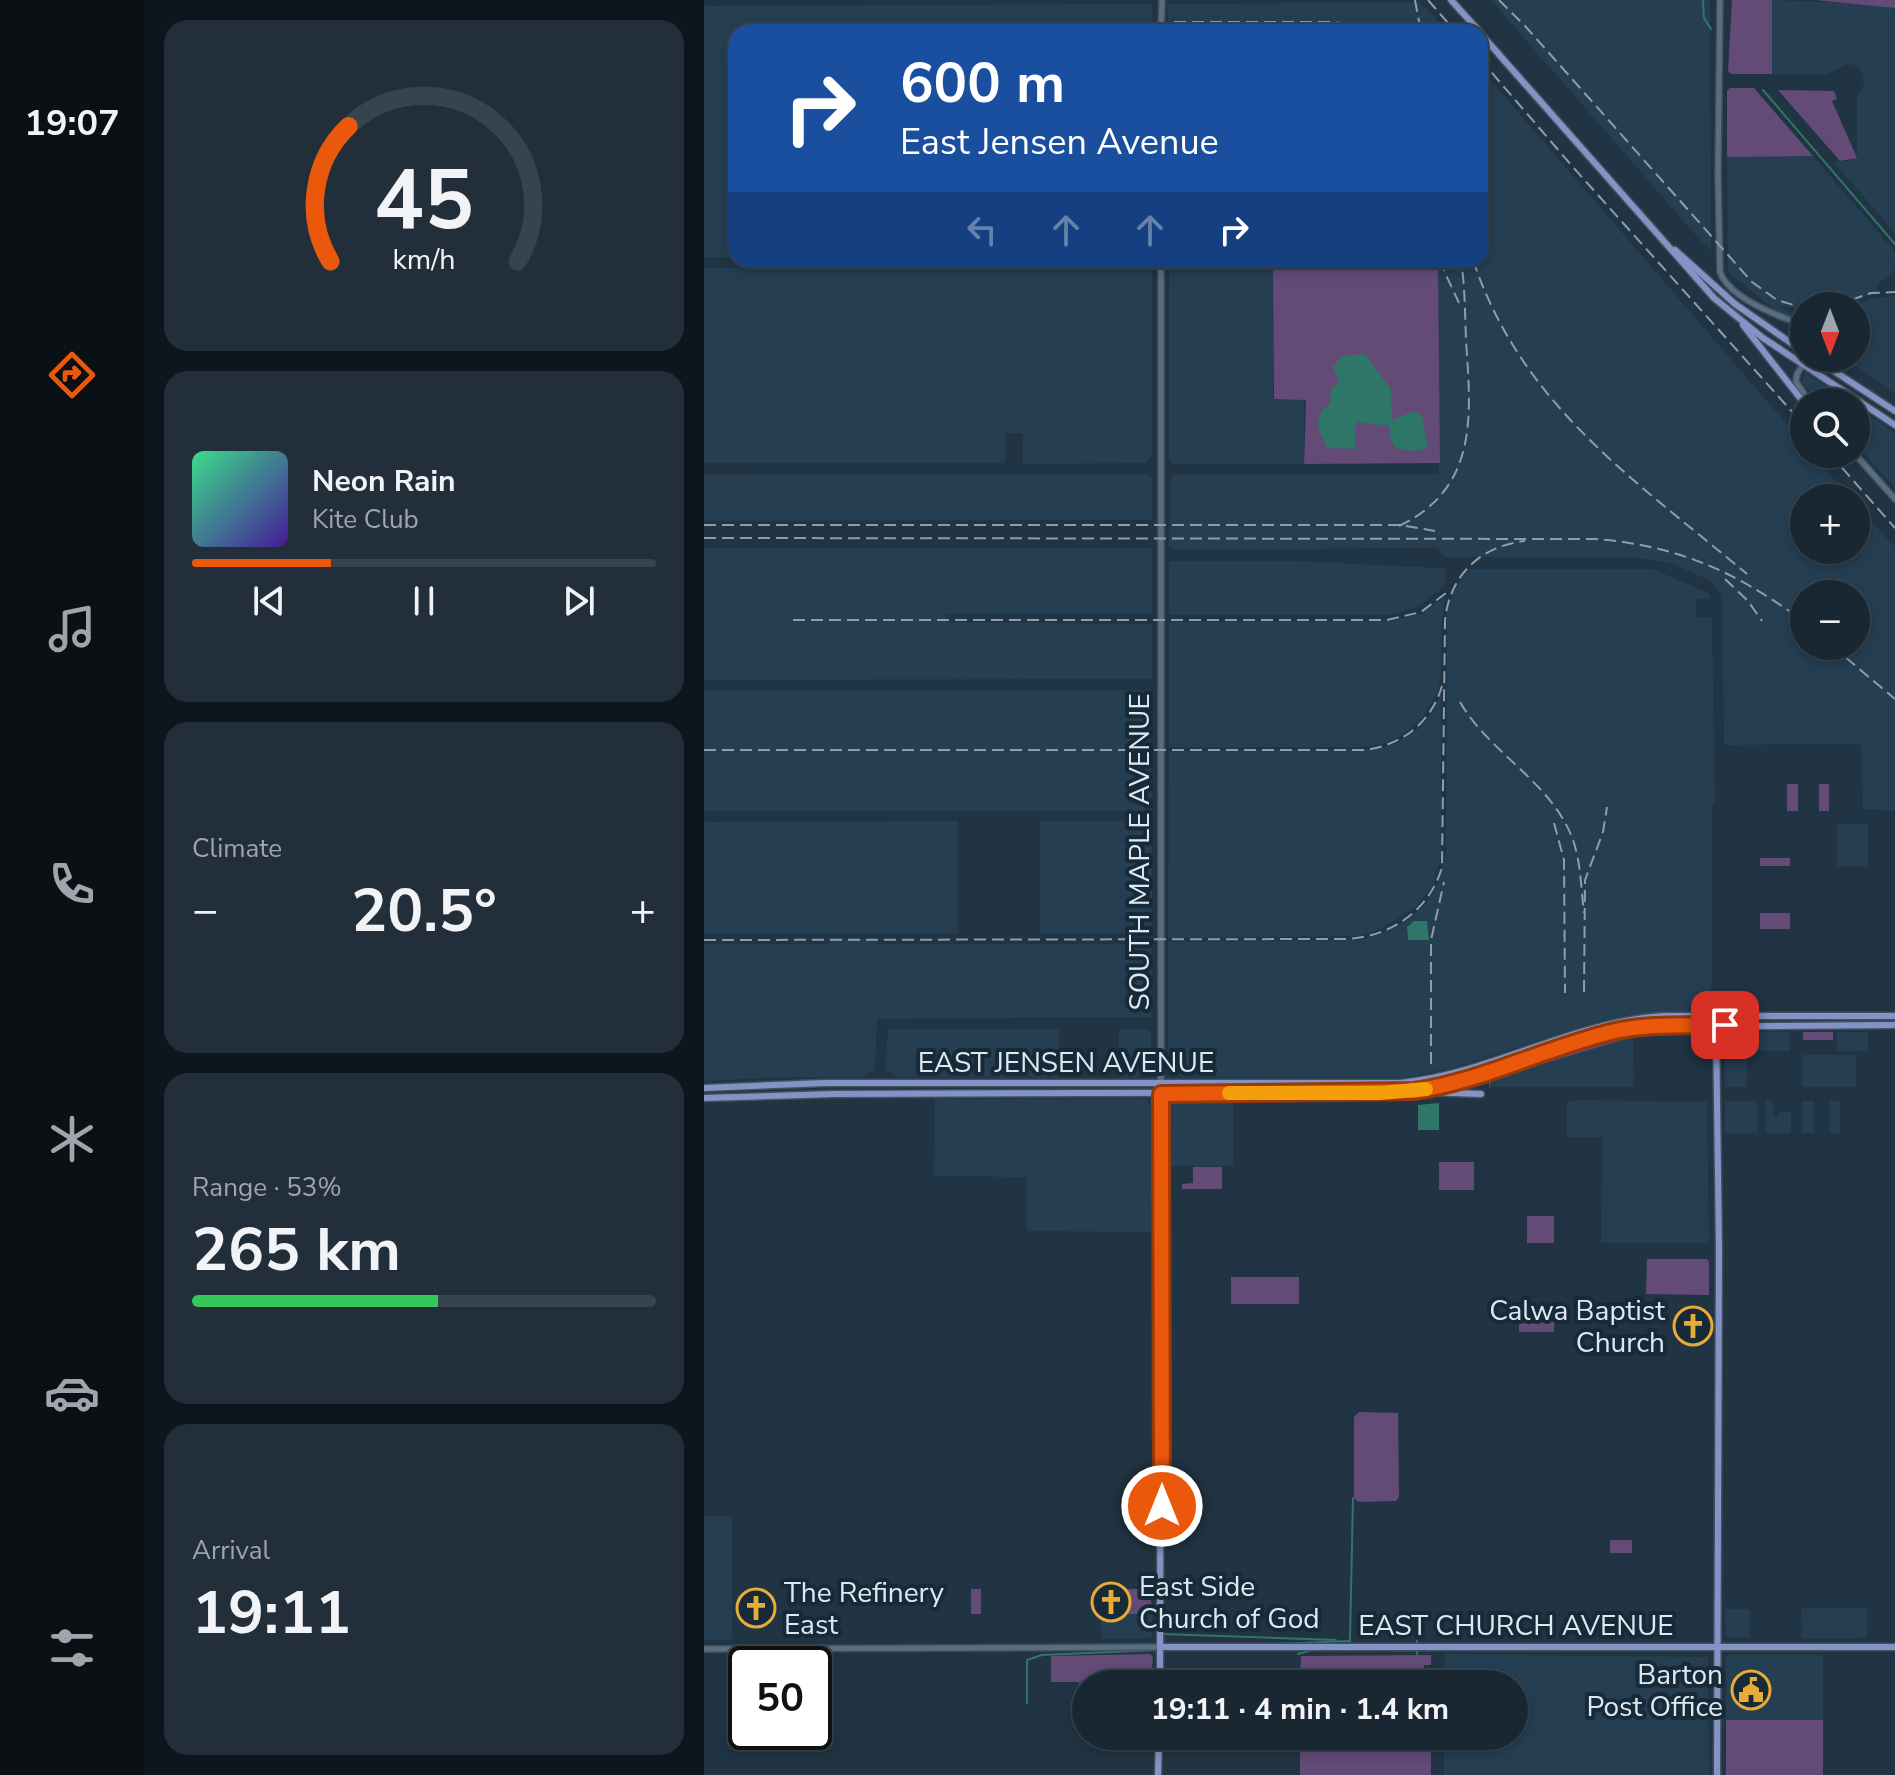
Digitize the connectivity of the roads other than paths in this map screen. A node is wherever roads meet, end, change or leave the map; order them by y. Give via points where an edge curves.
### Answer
1 (1162, 0) edge
2 (1451, 0) edge
3 (1720, 0) edge
4 (1161, 24) edge
5 (1473, 24) edge
6 (1488, 41) edge
7 (1663, 239) junction
8 (1161, 268) edge
9 (1738, 319) junction
10 (1790, 319) edge
11 (1790, 346) edge
12 (1790, 349) edge
13 (1824, 372) edge
14 (1835, 372) edge
15 (1795, 388) edge
16 (1895, 411) edge
17 (1895, 425) edge
18 (1867, 468) edge
19 (1895, 499) edge
20 (1716, 1016) junction
21 (1895, 1016) edge
22 (1716, 1025) junction
23 (1895, 1025) edge
24 (1161, 1084) junction
25 (704, 1088) edge
26 (1414, 1091) junction
27 (1161, 1094) junction
28 (1481, 1094) dead end
29 (704, 1098) edge
30 (1161, 1647) junction
31 (1895, 1647) edge
32 (1717, 1648) junction
33 (704, 1649) edge
34 (1160, 1670) edge
35 (1159, 1750) edge
36 (1158, 1775) edge
37 (1717, 1775) edge

1 - 4 street
2 - 5 main road
3 - 10 street via 1720,272 1725,282 1758,306
6 - 7 main road
7 - 9 main road
7 - 11 main road
8 - 24 street, SOUTH MAPLE AVENUE
9 - 12 main road
9 - 15 main road
13 - 17 main road
14 - 16 main road
18 - 19 street
20 - 21 main road, EAST JENSEN AVENUE
20 - 22 main road
20 - 24 main road, EAST JENSEN AVENUE via 1608,1023 1428,1079 1376,1084
22 - 23 main road
22 - 26 main road via 1620,1030
22 - 32 main road
24 - 25 main road, EAST JENSEN AVENUE
24 - 27 street, SOUTH MAPLE AVENUE
26 - 27 main road, EAST JENSEN AVENUE
26 - 28 main road
27 - 29 main road, EAST JENSEN AVENUE
27 - 30 main road, SOUTH MAPLE AVENUE
30 - 32 main road, EAST CHURCH AVENUE
30 - 33 street, EAST CHURCH AVENUE
30 - 34 main road, SOUTH MAPLE AVENUE
31 - 32 main road, EAST CHURCH AVENUE
32 - 37 main road
35 - 36 main road

